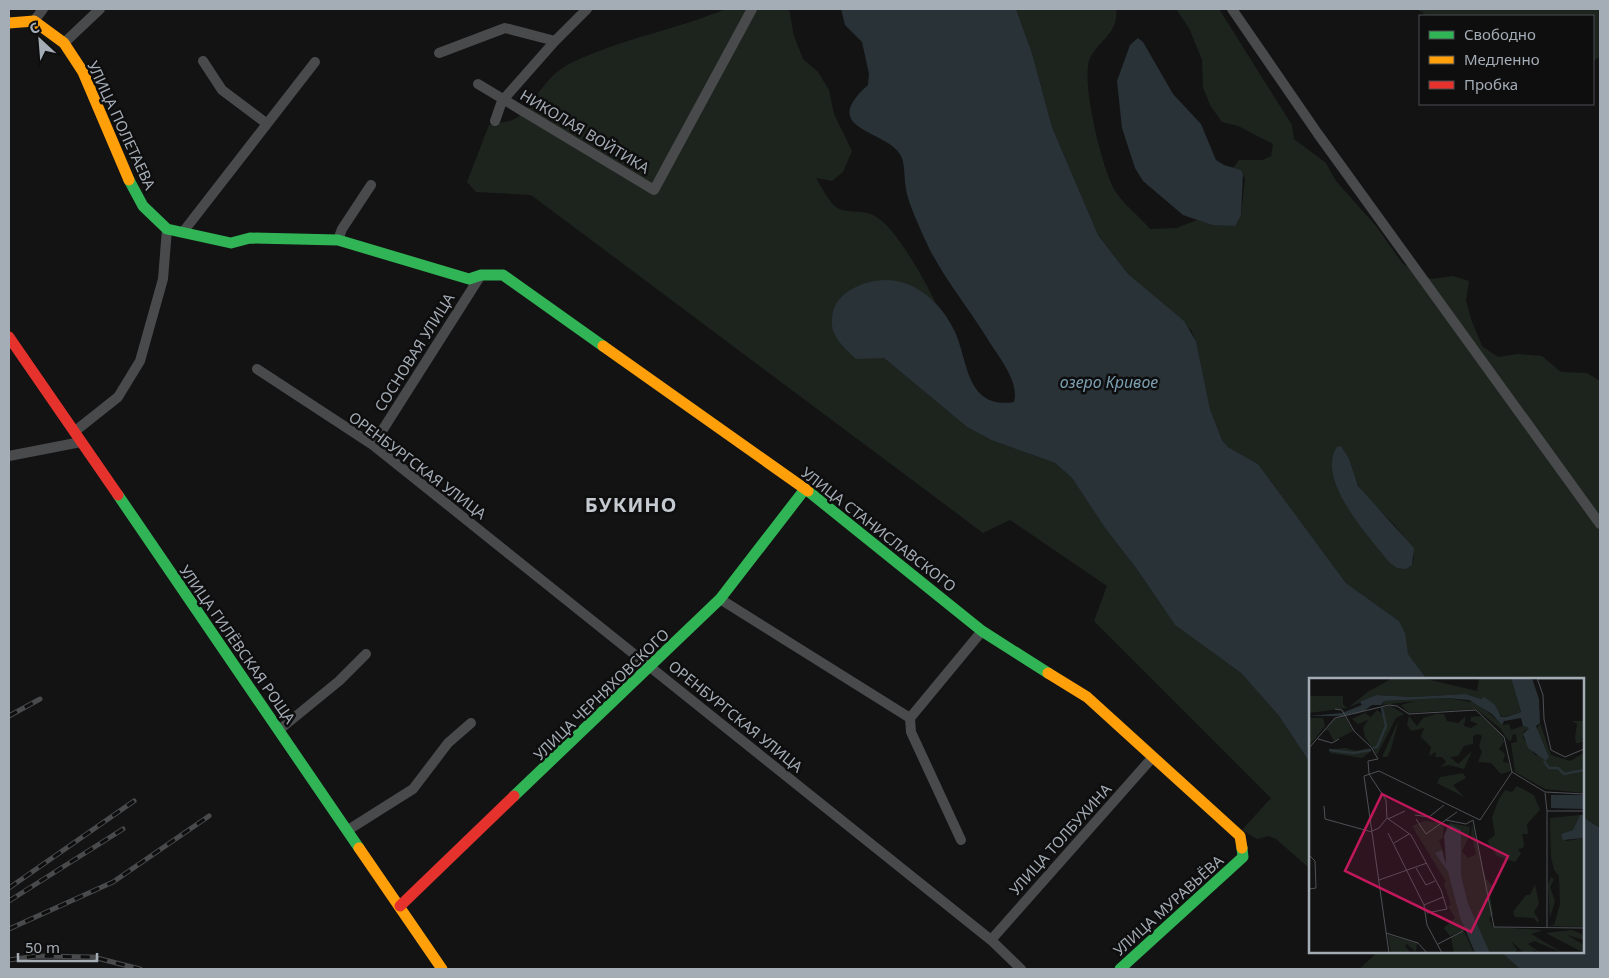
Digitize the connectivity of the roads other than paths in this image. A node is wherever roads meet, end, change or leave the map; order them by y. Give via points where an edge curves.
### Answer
1 (44, 9) edge
2 (100, 9) edge
3 (586, 9) edge
4 (752, 9) edge
5 (1232, 9) edge
6 (34, 22) junction
7 (9, 23) edge
8 (555, 41) junction
9 (64, 43) junction
10 (439, 53) dead end
11 (202, 61) dead end
12 (315, 62) dead end
13 (478, 84) dead end
14 (504, 99) junction
15 (495, 121) dead end
16 (266, 123) junction
17 (371, 185) dead end
18 (167, 229) junction
19 (183, 232) junction
20 (338, 240) junction
21 (481, 275) junction
22 (9, 337) edge
23 (257, 369) dead end
24 (74, 432) junction
25 (80, 442) junction
26 (373, 445) junction
27 (9, 456) edge
28 (805, 488) junction
29 (1600, 524) edge
30 (720, 599) junction
31 (982, 631) junction
32 (366, 654) dead end
33 (651, 667) junction
34 (910, 718) junction
35 (471, 723) dead end
36 (279, 730) junction
37 (1152, 758) junction
38 (348, 830) junction
39 (1240, 836) joint
40 (961, 840) dead end
41 (400, 906) junction
42 (991, 940) junction
43 (442, 969) edge
44 (1021, 969) edge
45 (1120, 969) edge

1 - 6 street
2 - 9 street
3 - 8 street
4 - 14 street, НИКОЛАЯ ВОЙТИКА via 654,190
5 - 29 street via 1318,134
6 - 7 street
6 - 9 street, УЛИЦА ПОЛЕТАЕВА
8 - 10 street via 505,28
8 - 14 street
9 - 18 street, УЛИЦА ПОЛЕТАЕВА via 83,72 135,193 143,206
11 - 16 street via 222,90
12 - 16 street
13 - 14 street, НИКОЛАЯ ВОЙТИКА
14 - 15 street
16 - 19 street
17 - 20 street
18 - 19 street
18 - 24 street via 163,279 140,361 118,397
19 - 20 street via 231,244 250,238
20 - 21 street via 469,279
21 - 26 street, СОСНОВАЯ УЛИЦА
21 - 28 street, УЛИЦА СТАНИСЛАВСКОГО via 503,276
22 - 24 street, УЛИЦА ГИЛЁВСКАЯ РОЩА
23 - 26 street, ОРЕНБУРГСКАЯ УЛИЦА
24 - 25 street, УЛИЦА ГИЛЁВСКАЯ РОЩА
25 - 27 street
25 - 36 street, УЛИЦА ГИЛЁВСКАЯ РОЩА
26 - 33 street, ОРЕНБУРГСКАЯ УЛИЦА
28 - 30 street, УЛИЦА ЧЕРНЯХОВСКОГО
28 - 31 street, УЛИЦА СТАНИСЛАВСКОГО
30 - 33 street, УЛИЦА ЧЕРНЯХОВСКОГО
30 - 34 street
31 - 34 street
31 - 37 street, УЛИЦА СТАНИСЛАВСКОГО via 1087,696
32 - 36 street via 340,681
33 - 41 street, УЛИЦА ЧЕРНЯХОВСКОГО
33 - 42 street, ОРЕНБУРГСКАЯ УЛИЦА
34 - 40 street via 911,732
35 - 38 street via 448,743 413,788
36 - 38 street, УЛИЦА ГИЛЁВСКАЯ РОЩА
37 - 39 street, УЛИЦА СТАНИСЛАВСКОГО
37 - 42 street, УЛИЦА ТОЛБУХИНА
38 - 41 street, УЛИЦА ГИЛЁВСКАЯ РОЩА
39 - 45 street, УЛИЦА МУРАВЬЁВА via 1243,857
41 - 43 street, УЛИЦА ГИЛЁВСКАЯ РОЩА
42 - 44 street, ОРЕНБУРГСКАЯ УЛИЦА

